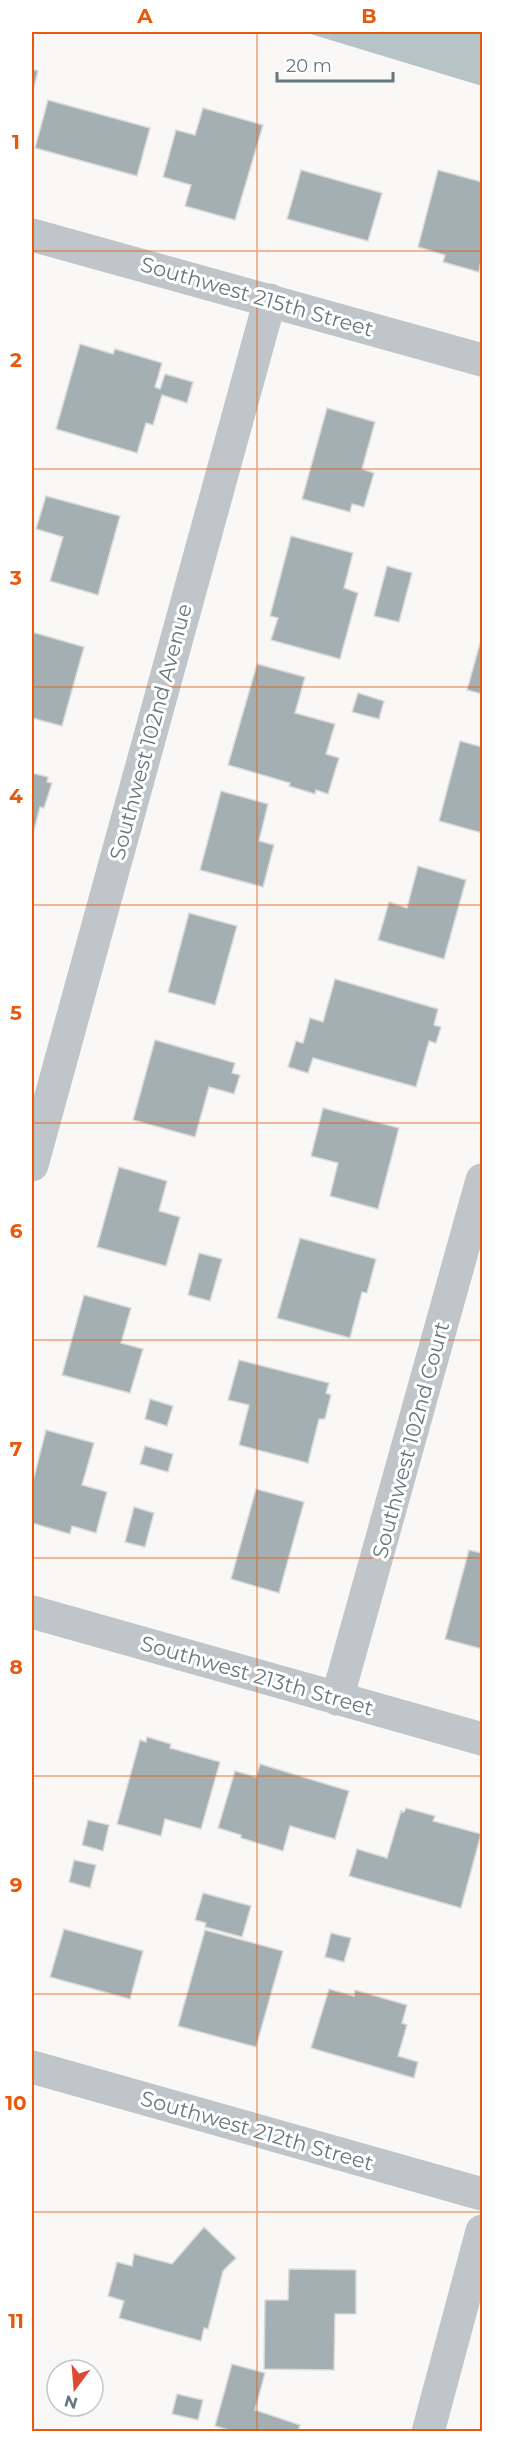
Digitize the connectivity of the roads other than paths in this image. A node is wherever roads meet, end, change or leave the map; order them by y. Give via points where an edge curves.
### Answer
1 (32, 234) edge
2 (270, 300) junction
3 (483, 360) edge
4 (32, 1165) edge
5 (483, 1180) edge
6 (32, 1612) edge
7 (337, 1699) junction
8 (483, 1739) edge
9 (32, 2067) edge
10 (483, 2194) edge
11 (483, 2231) edge
12 (428, 2432) edge

1 - 2 street, Southwest 215th Street
2 - 3 street, Southwest 215th Street
2 - 4 street, Southwest 102nd Avenue
5 - 7 street, Southwest 102nd Court
6 - 7 street, Southwest 213th Street
7 - 8 street, Southwest 213th Street
9 - 10 street, Southwest 212th Street
11 - 12 street

